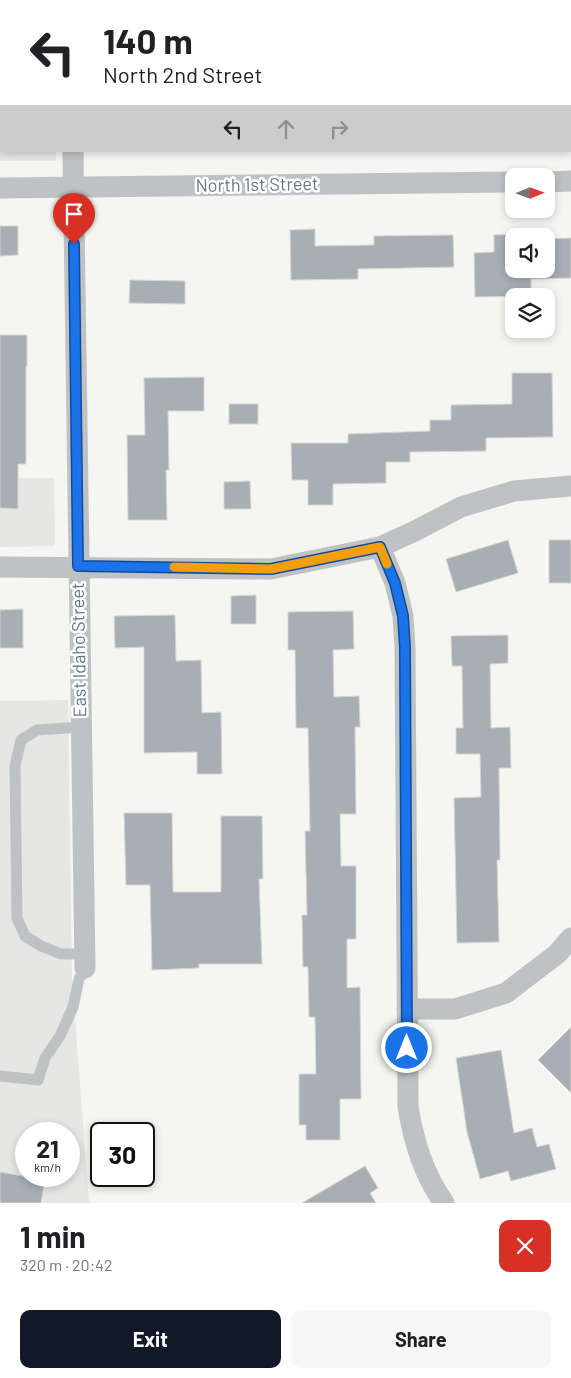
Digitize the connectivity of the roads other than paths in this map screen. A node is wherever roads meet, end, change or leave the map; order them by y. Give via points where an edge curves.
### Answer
1 (73, 152) edge
2 (571, 181) edge
3 (505, 182) edge
4 (555, 182) edge
5 (74, 187) junction
6 (0, 188) edge
7 (571, 486) edge
8 (380, 547) junction
9 (78, 566) junction
10 (0, 567) edge
11 (81, 728) junction
12 (571, 938) edge
13 (85, 961) junction
14 (407, 1009) junction
15 (0, 1076) edge
16 (444, 1203) edge

1 - 5 street, East Idaho Street
2 - 4 street
3 - 5 street, North 1st Street
5 - 6 street, North 1st Street
5 - 9 street, East Idaho Street
7 - 8 street via 514,491 461,507
8 - 9 street via 271,569
8 - 14 street via 401,607 405,648
9 - 10 street
9 - 11 street, East Idaho Street
11 - 13 street, East Idaho Street
11 - 13 lane via 37,730 21,740 15,766 16,918 25,936 41,946
12 - 14 street via 557,954 506,993 455,1009
13 - 15 lane via 73,1007 60,1036 45,1058 38,1080
14 - 16 street via 408,1107 414,1140 425,1172

